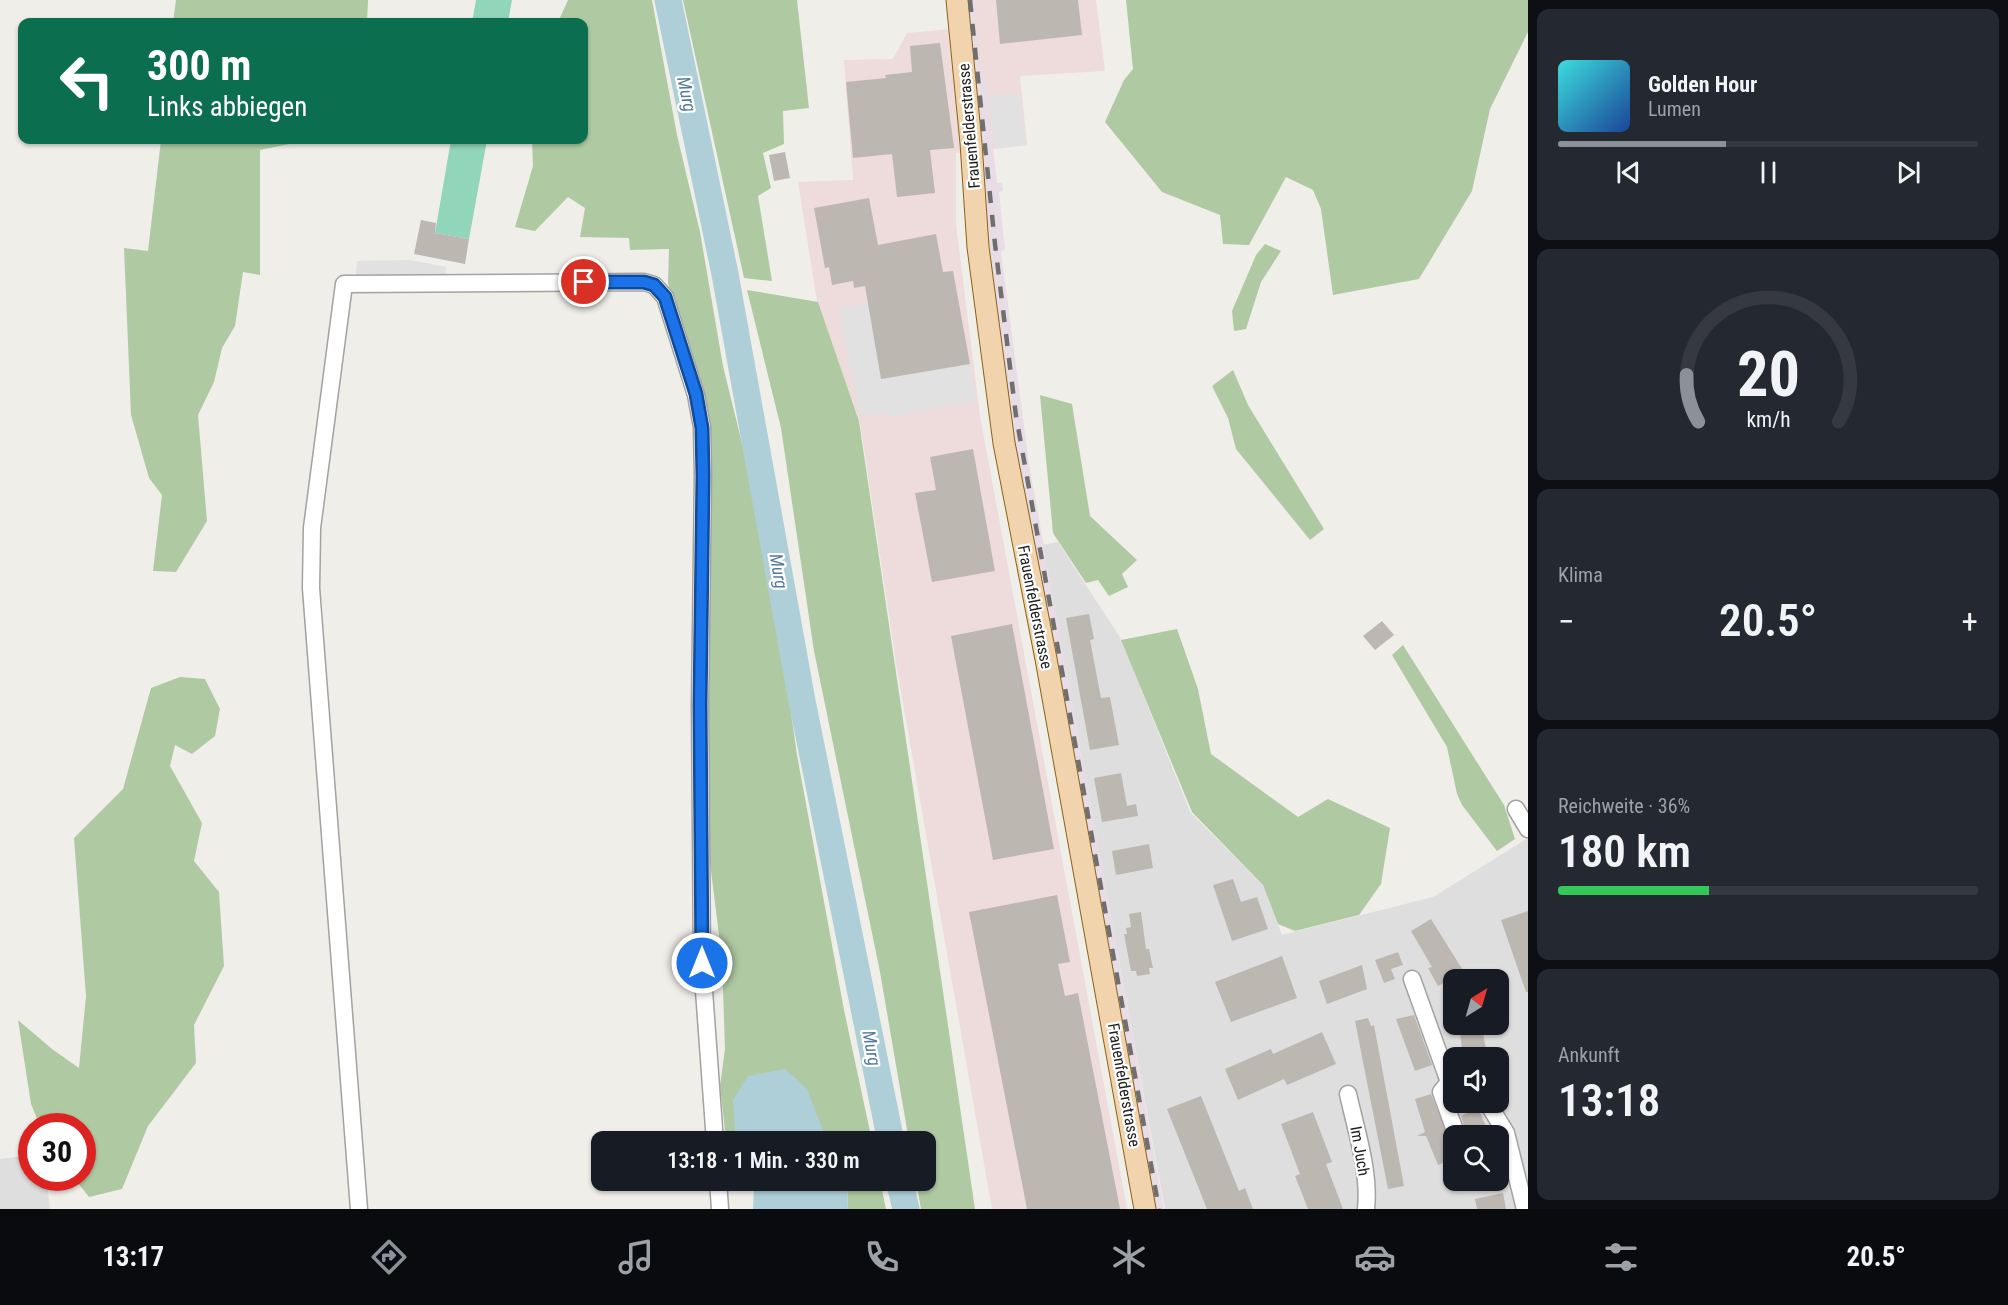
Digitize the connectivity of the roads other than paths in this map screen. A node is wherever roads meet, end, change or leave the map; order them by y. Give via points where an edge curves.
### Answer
1 (957, 0) edge
2 (1516, 809) dead end
3 (1528, 829) edge
4 (1412, 979) dead end
5 (1443, 1062) edge
6 (1348, 1094) dead end
7 (1494, 1113) edge
8 (714, 1131) edge
9 (719, 1191) edge
10 (358, 1209) edge
11 (720, 1209) edge
12 (1145, 1209) edge
13 (1366, 1209) edge
14 (1525, 1209) edge

1 - 12 main road, Frauenfelderstrasse via 978,247 1004,443
2 - 3 street
4 - 5 street
6 - 13 street, Im Juch via 1359,1144
7 - 14 street via 1506,1133
8 - 10 street via 702,963 702,428 696,394 665,297 654,285 644,282 344,284 312,528 311,588
9 - 11 street

